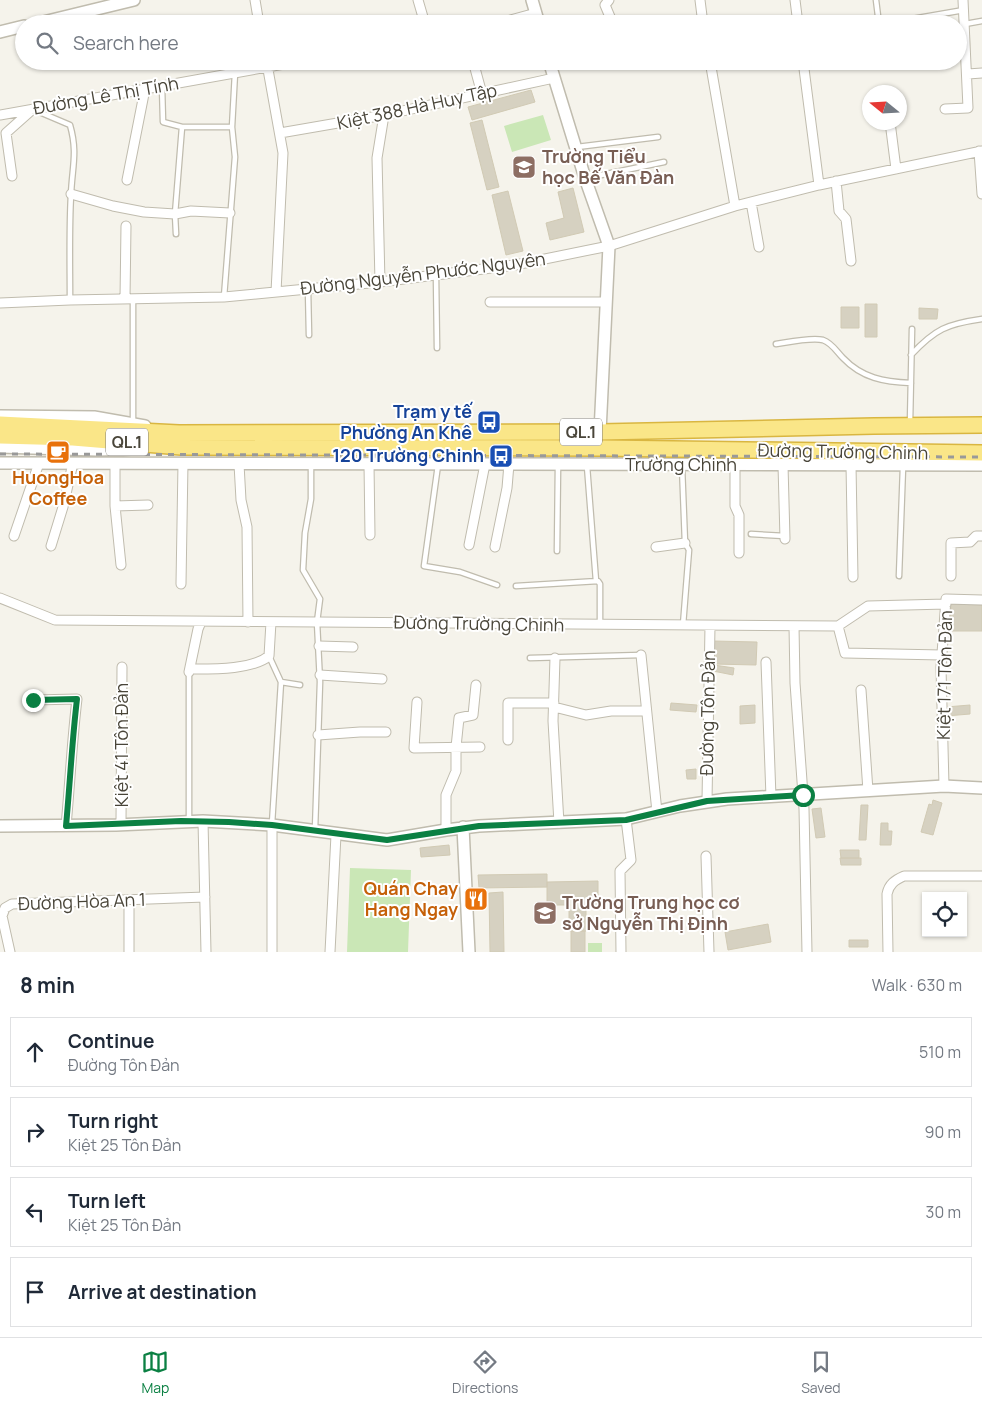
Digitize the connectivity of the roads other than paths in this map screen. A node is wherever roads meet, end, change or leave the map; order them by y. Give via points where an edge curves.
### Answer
1 (134, 0) edge
2 (255, 0) edge
3 (418, 0) edge
4 (532, 0) edge
5 (609, 0) edge
6 (700, 0) edge
7 (795, 0) edge
8 (876, 0) edge
9 (963, 0) edge
10 (964, 10) junction
11 (72, 15) edge
12 (258, 15) edge
13 (422, 15) edge
14 (536, 15) edge
15 (609, 15) edge
16 (702, 15) edge
17 (797, 15) edge
18 (878, 15) edge
19 (935, 15) edge
20 (964, 15) edge
21 (982, 21) edge
22 (967, 24) edge
23 (15, 28) edge
24 (0, 32) edge
25 (967, 57) edge
26 (246, 70) edge
27 (268, 70) edge
28 (475, 70) edge
29 (552, 70) edge
30 (712, 70) edge
31 (803, 70) edge
32 (982, 72) edge
33 (235, 73) junction
34 (968, 74) junction
35 (554, 78) junction
36 (162, 86) junction
37 (145, 89) junction
38 (482, 94) junction
39 (33, 109) junction
40 (945, 110) dead end
41 (0, 115) edge
42 (384, 115) junction
43 (232, 126) junction
44 (182, 127) junction
45 (891, 130) edge
46 (280, 133) junction
47 (658, 137) dead end
48 (576, 147) junction
49 (980, 151) edge
50 (664, 162) dead end
51 (896, 169) junction
52 (12, 176) dead end
53 (586, 178) junction
54 (127, 180) dead end
55 (836, 181) junction
56 (818, 185) junction
57 (71, 194) junction
58 (982, 194) edge
59 (751, 202) junction
60 (735, 206) junction
61 (230, 213) junction
62 (175, 214) junction
63 (126, 226) dead end
64 (176, 234) dead end
65 (609, 246) junction
66 (759, 247) dead end
67 (851, 261) dead end
68 (436, 275) junction
69 (380, 282) junction
70 (308, 288) junction
71 (276, 292) junction
72 (224, 296) junction
73 (129, 299) junction
74 (70, 300) junction
75 (490, 302) dead end
76 (606, 302) junction
77 (0, 303) edge
78 (982, 319) edge
79 (912, 329) dead end
80 (309, 335) dead end
81 (776, 344) dead end
82 (437, 348) dead end
83 (911, 355) junction
84 (910, 383) junction
85 (0, 416) edge
86 (133, 423) junction
87 (0, 424) edge
88 (982, 425) edge
89 (910, 426) junction
90 (74, 432) junction
91 (600, 432) junction
92 (0, 436) edge
93 (180, 440) junction
94 (0, 447) edge
95 (982, 453) edge
96 (907, 459) junction
97 (72, 462) junction
98 (0, 463) edge
99 (39, 463) junction
100 (115, 463) junction
101 (183, 464) junction
102 (239, 464) junction
103 (311, 464) junction
104 (369, 464) junction
105 (439, 464) junction
106 (485, 464) junction
107 (509, 464) junction
108 (558, 465) junction
109 (589, 465) junction
110 (682, 465) junction
111 (735, 465) junction
112 (783, 465) junction
113 (851, 465) junction
114 (982, 465) edge
115 (148, 505) dead end
116 (115, 506) junction
117 (751, 534) dead end
118 (370, 535) dead end
119 (14, 536) dead end
120 (982, 536) edge
121 (785, 538) joint
122 (685, 543) junction
123 (469, 545) dead end
124 (51, 546) dead end
125 (494, 547) dead end
126 (656, 547) dead end
127 (557, 551) dead end
128 (739, 553) dead end
129 (121, 565) dead end
130 (899, 576) dead end
131 (951, 576) dead end
132 (853, 577) dead end
133 (596, 581) junction
134 (181, 584) dead end
135 (497, 585) dead end
136 (516, 586) dead end
137 (0, 598) edge
138 (982, 600) edge
139 (946, 604) junction
140 (201, 622) junction
141 (248, 622) junction
142 (271, 622) junction
143 (317, 622) junction
144 (600, 625) junction
145 (683, 626) junction
146 (710, 626) junction
147 (794, 626) junction
148 (838, 626) junction
149 (319, 646) junction
150 (353, 647) dead end
151 (641, 655) joint
152 (942, 655) junction
153 (269, 656) junction
154 (530, 658) dead end
155 (555, 658) junction
156 (766, 662) dead end
157 (122, 666) dead end
158 (190, 671) junction
159 (320, 675) junction
160 (382, 679) dead end
161 (281, 682) junction
162 (300, 685) dead end
163 (476, 685) dead end
164 (861, 690) dead end
165 (33, 700) dead end
166 (417, 702) dead end
167 (554, 705) junction
168 (646, 711) junction
169 (386, 732) dead end
170 (318, 735) junction
171 (508, 740) dead end
172 (480, 747) dead end
173 (456, 748) junction
174 (944, 786) junction
175 (982, 788) edge
176 (868, 791) junction
177 (803, 795) junction
178 (770, 797) junction
179 (707, 801) junction
180 (657, 812) junction
181 (626, 820) junction
182 (189, 821) junction
183 (203, 821) junction
184 (559, 823) junction
185 (121, 824) junction
186 (272, 825) junction
187 (0, 826) edge
188 (66, 826) junction
189 (463, 827) junction
190 (446, 830) junction
191 (314, 832) junction
192 (336, 835) junction
193 (706, 856) dead end
194 (982, 876) edge
195 (205, 897) junction
196 (129, 901) junction
197 (10, 952) edge
198 (129, 952) edge
199 (206, 952) edge
200 (272, 952) edge
201 (330, 952) edge
202 (469, 952) edge
203 (621, 952) edge
204 (709, 952) edge
205 (807, 952) edge
206 (888, 952) edge

1 - 11 street
2 - 12 street
3 - 13 street
4 - 14 street
5 - 15 street via 605,5
6 - 16 street
7 - 17 street
8 - 18 lane
9 - 10 street
10 - 19 lane
10 - 20 street
21 - 22 lane
23 - 24 street
25 - 34 street
26 - 33 street, Đường Lê Thị Tính
27 - 46 street
28 - 38 street
29 - 35 street
30 - 60 street
31 - 56 street
32 - 34 street
33 - 36 street, Đường Lê Thị Tính
33 - 43 lane
34 - 40 street via 968,108
35 - 38 street, Kiệt 388 Hà Huy Tập
35 - 48 street
36 - 37 street, Đường Lê Thị Tính
36 - 44 lane via 163,122
37 - 39 street, Đường Lê Thị Tính
37 - 54 street
38 - 42 street, Kiệt 388 Hà Huy Tập
39 - 41 street, Đường Lê Thị Tính
39 - 52 street via 6,133
39 - 57 lane via 70,126 75,143
42 - 46 street, Kiệt 388 Hà Huy Tập
42 - 69 street via 377,158
43 - 44 lane
43 - 61 lane via 235,157
44 - 62 lane
45 - 51 street
46 - 71 street via 283,153
47 - 48 lane
48 - 53 street
49 - 51 street, Đường Nguyễn Phước Nguyên
49 - 58 street, Đường Nguyễn Phước Nguyên
50 - 53 lane
51 - 55 street, Đường Nguyễn Phước Nguyên
53 - 65 street
55 - 56 street, Đường Nguyễn Phước Nguyên
55 - 67 street via 839,211 846,219
56 - 59 street, Đường Nguyễn Phước Nguyên
57 - 62 street via 144,212
57 - 74 lane
59 - 60 street, Đường Nguyễn Phước Nguyên
59 - 66 street
60 - 65 street, Đường Nguyễn Phước Nguyên
61 - 62 street via 191,211
61 - 72 lane
62 - 64 lane
63 - 73 street
65 - 68 street, Đường Nguyễn Phước Nguyên via 515,265
65 - 76 street
68 - 69 street, Đường Nguyễn Phước Nguyên
68 - 82 lane
69 - 70 street, Đường Nguyễn Phước Nguyên
70 - 71 street, Đường Nguyễn Phước Nguyên
70 - 80 lane
71 - 72 street, Đường Nguyễn Phước Nguyên
72 - 73 street, Đường Nguyễn Phước Nguyên
73 - 74 street, Đường Nguyễn Phước Nguyên
73 - 86 lane
74 - 77 street, Đường Nguyễn Phước Nguyên
75 - 76 street
76 - 91 street
78 - 83 lane via 943,328 924,340
79 - 83 lane
81 - 84 lane via 825,341 868,377
83 - 84 lane
84 - 89 lane
85 - 86 street via 94,416
86 - 93 street
87 - 90 highway, QL.1
88 - 89 highway, Đường Trường Chinh / QL.1
89 - 91 highway, Đường Trường Chinh / QL.1
89 - 96 highway
90 - 92 highway, QL.1
90 - 93 highway, Đường Trường Chinh / QL.1
91 - 93 highway, Đường Trường Chinh / QL.1
93 - 94 street via 96,450
93 - 96 highway, Đường Trường Chinh / QL.1 via 601,448
95 - 96 highway, Đường Trường Chinh / QL.1
96 - 113 street, Trường Chinh
96 - 114 street, Trường Chinh
96 - 130 lane
97 - 99 street
97 - 100 street
97 - 124 street
98 - 99 street
99 - 119 street
100 - 101 street
100 - 116 street
101 - 102 street
101 - 134 street
102 - 103 street
102 - 141 street via 241,500 247,527
103 - 104 street
103 - 143 lane via 311,499 303,570 320,599
104 - 105 street
104 - 118 street
105 - 106 street
105 - 135 lane via 424,566 460,572
106 - 107 street
106 - 123 street
107 - 108 street
107 - 125 street
108 - 109 street
108 - 127 lane
109 - 110 street, Trường Chinh
109 - 133 lane
110 - 111 street, Trường Chinh
110 - 122 lane
111 - 112 street, Trường Chinh
111 - 128 street
112 - 113 street, Trường Chinh
112 - 121 street
113 - 132 street
115 - 116 street
116 - 129 street
117 - 121 lane
120 - 131 street via 976,536 970,542 951,543
122 - 126 street
122 - 145 lane via 689,550
133 - 136 lane
133 - 144 lane via 600,584
137 - 140 street, Đường Trường Chinh via 55,620
138 - 139 street, Kiệt 171 Tôn Đản via 946,599
139 - 148 street via 868,606
139 - 152 street, Kiệt 171 Tôn Đản
140 - 141 street, Đường Trường Chinh
140 - 158 street
141 - 142 street, Đường Trường Chinh
142 - 143 street, Đường Trường Chinh
142 - 153 street
143 - 144 street, Đường Trường Chinh
143 - 149 lane
144 - 145 street, Đường Trường Chinh
145 - 146 street, Đường Trường Chinh
146 - 147 street, Đường Trường Chinh
146 - 179 street, Đường Tôn Đản
147 - 148 street, Đường Trường Chinh
147 - 177 street
148 - 152 street via 845,653
149 - 150 street
149 - 159 lane
151 - 155 lane
151 - 168 street
152 - 174 street, Kiệt 171 Tôn Đản
153 - 158 street via 261,663
153 - 161 lane
154 - 155 lane
155 - 167 street
156 - 178 street
157 - 185 street, Kiệt 41 Tôn Đản
158 - 182 lane
159 - 160 street
159 - 170 lane
161 - 162 lane
161 - 186 lane
163 - 173 street via 473,715 459,718
164 - 176 street
165 - 188 street via 77,699
166 - 173 street via 414,748
167 - 168 street via 586,715
167 - 171 street via 508,703
167 - 184 street
168 - 180 street
169 - 170 street
170 - 191 lane
172 - 173 street
173 - 190 street via 456,771 446,796
174 - 175 street, Đường Tôn Đản
174 - 176 street, Đường Tôn Đản
176 - 177 street, Đường Tôn Đản
177 - 178 street, Đường Tôn Đản
177 - 205 street
178 - 179 street, Đường Tôn Đản
179 - 180 street, Đường Tôn Đản
180 - 181 street, Đường Tôn Đản
181 - 184 street, Đường Tôn Đản
181 - 203 street via 631,860 620,871
182 - 183 street, Đường Tôn Đản
182 - 185 street, Đường Tôn Đản
183 - 186 street, Đường Tôn Đản
183 - 195 street
184 - 189 street, Đường Tôn Đản
185 - 188 street, Đường Tôn Đản
186 - 191 street, Đường Tôn Đản
186 - 200 street
187 - 188 street, Đường Tôn Đản
189 - 190 street, Đường Tôn Đản
189 - 202 street
190 - 192 street, Đường Tôn Đản via 387,840
191 - 192 street, Đường Tôn Đản
192 - 201 street
193 - 204 street
194 - 206 street via 904,876 894,881 887,894
195 - 196 street, Đường Hòa An 1
195 - 199 street
196 - 197 street, Đường Hòa An 1 via 8,906 2,916
196 - 198 street

